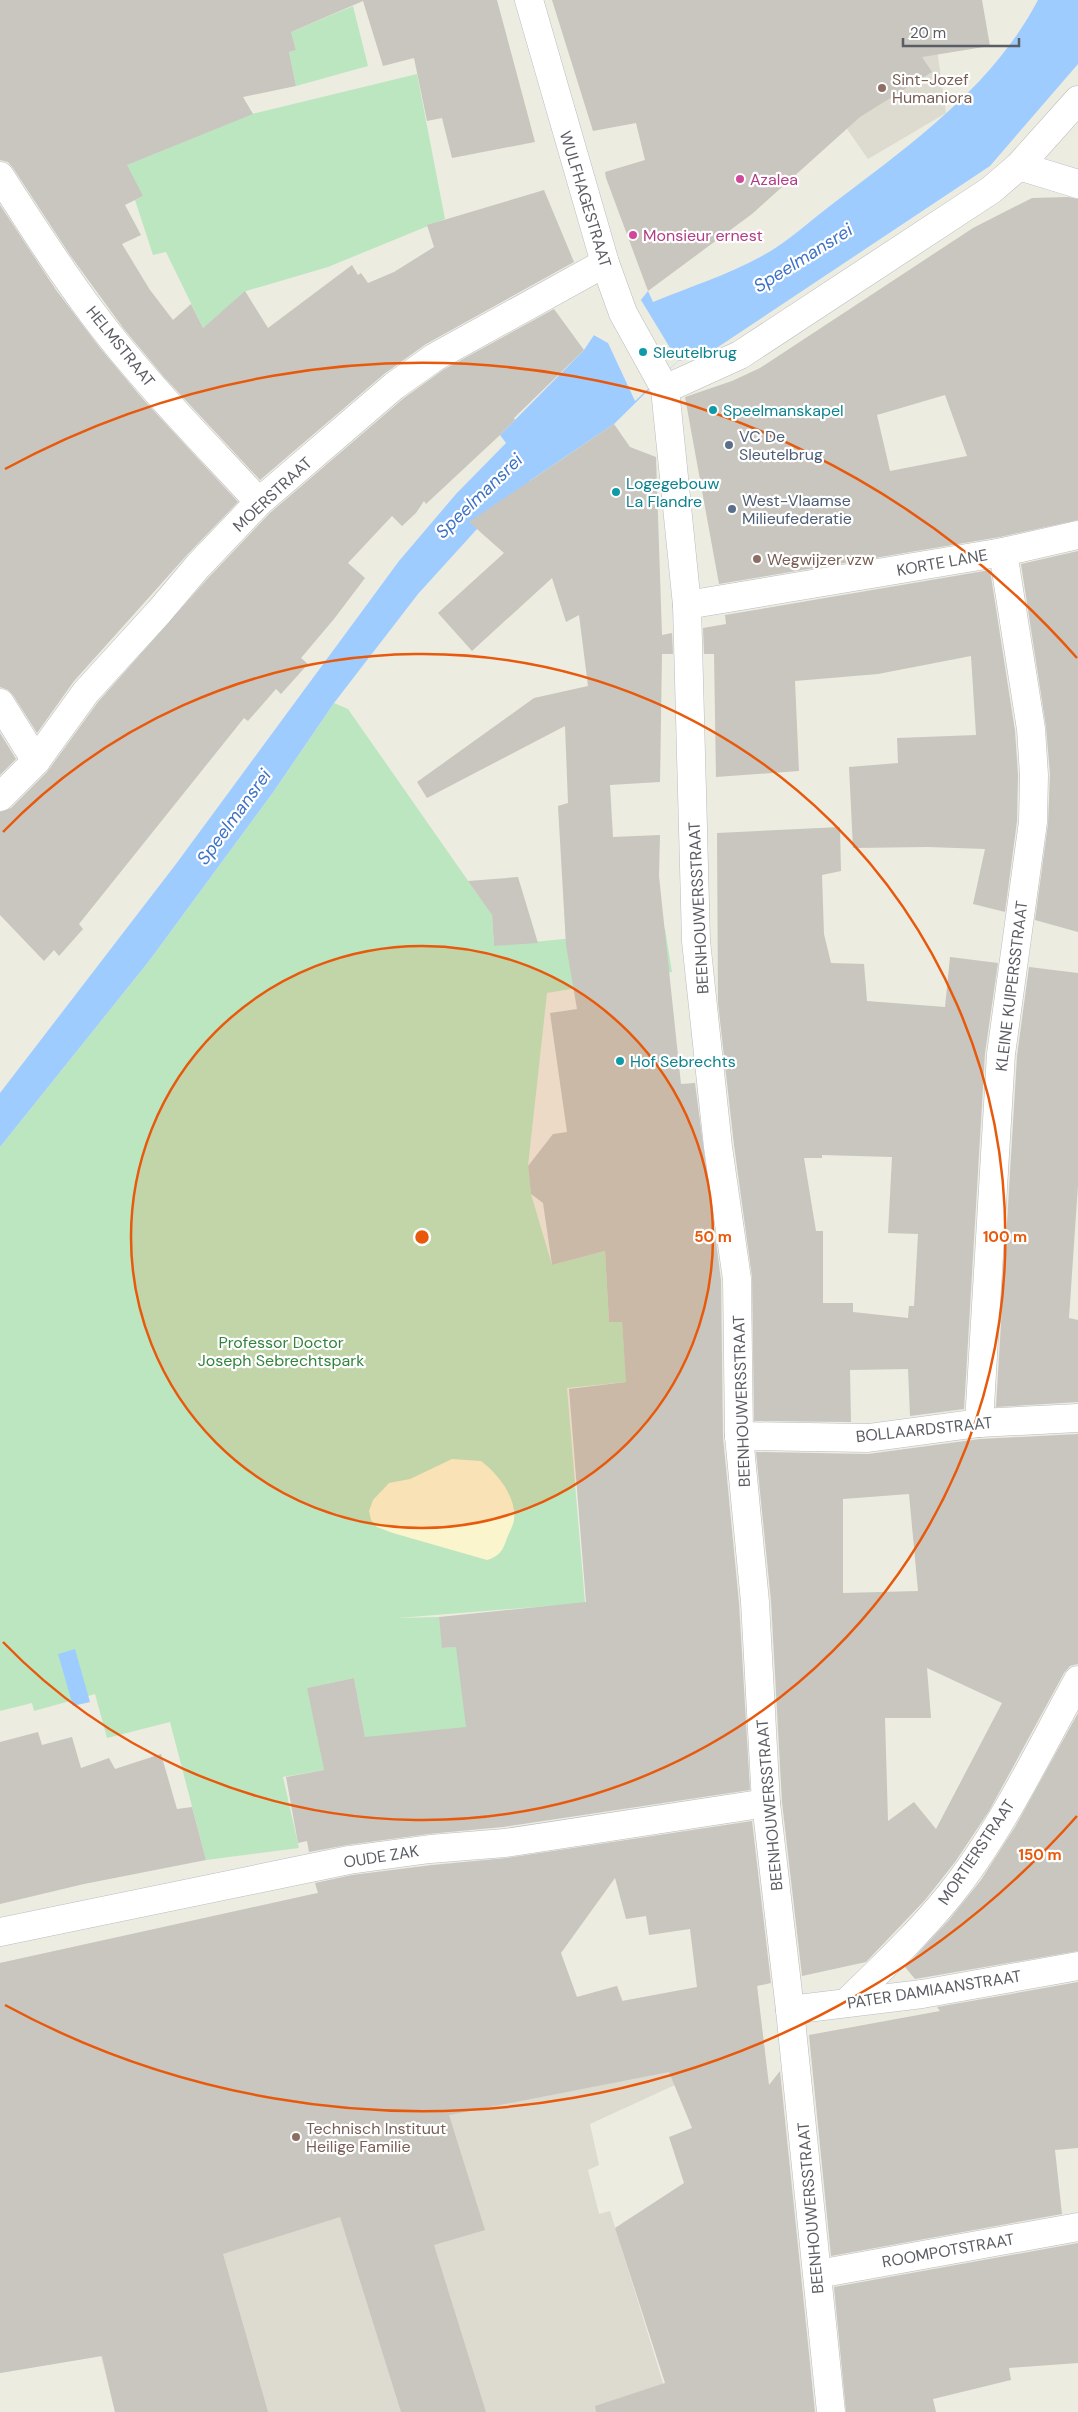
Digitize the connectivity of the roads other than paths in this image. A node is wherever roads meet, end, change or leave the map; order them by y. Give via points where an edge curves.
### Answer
1 (529, 0) edge
2 (1078, 100) edge
3 (1019, 166) junction
4 (0, 176) edge
5 (1078, 184) edge
6 (604, 263) junction
7 (662, 384) junction
8 (259, 502) junction
9 (1078, 535) edge
10 (1003, 552) junction
11 (687, 605) junction
12 (0, 703) edge
13 (36, 761) junction
14 (0, 797) edge
15 (1078, 1418) edge
16 (979, 1422) junction
17 (740, 1436) junction
18 (1078, 1680) edge
19 (766, 1802) junction
20 (0, 1932) edge
21 (1078, 1966) edge
22 (846, 2003) junction
23 (790, 2010) junction
24 (1078, 2227) edge
25 (818, 2274) junction
26 (831, 2412) edge

1 - 6 street, WULFHAGESTRAAT
2 - 3 street
3 - 5 street
3 - 7 street via 991,190 740,355
4 - 8 street, HELMSTRAAT via 38,237 94,315 145,378
6 - 7 street, WULFHAGESTRAAT via 622,313
6 - 8 street, MOERSTRAAT via 435,357 394,386
7 - 11 street, BEENHOUWERSSTRAAT
8 - 13 street, MOERSTRAAT via 86,692
9 - 10 street, KORTE LANE
10 - 11 street, KORTE LANE
10 - 16 street, KLEINE KUIPERSSTRAAT via 1031,729 1033,822 1001,1054
11 - 17 street, BEENHOUWERSSTRAAT via 696,941 718,1147 738,1279
12 - 13 street
13 - 14 street, MOERSTRAAT
15 - 16 street, BOLLAARDSTRAAT
16 - 17 street, BOLLAARDSTRAAT via 868,1438
17 - 19 street, BEENHOUWERSSTRAAT via 755,1602
18 - 22 street, MORTIERSTRAAT via 1019,1789 950,1896
19 - 20 street, OUDE ZAK via 506,1843 349,1860
19 - 23 street, BEENHOUWERSSTRAAT
21 - 22 street, PATER DAMIAANSTRAAT via 922,1994
22 - 23 street, PATER DAMIAANSTRAAT
23 - 25 street, BEENHOUWERSSTRAAT
24 - 25 street, ROOMPOTSTRAAT
25 - 26 street, BEENHOUWERSSTRAAT

